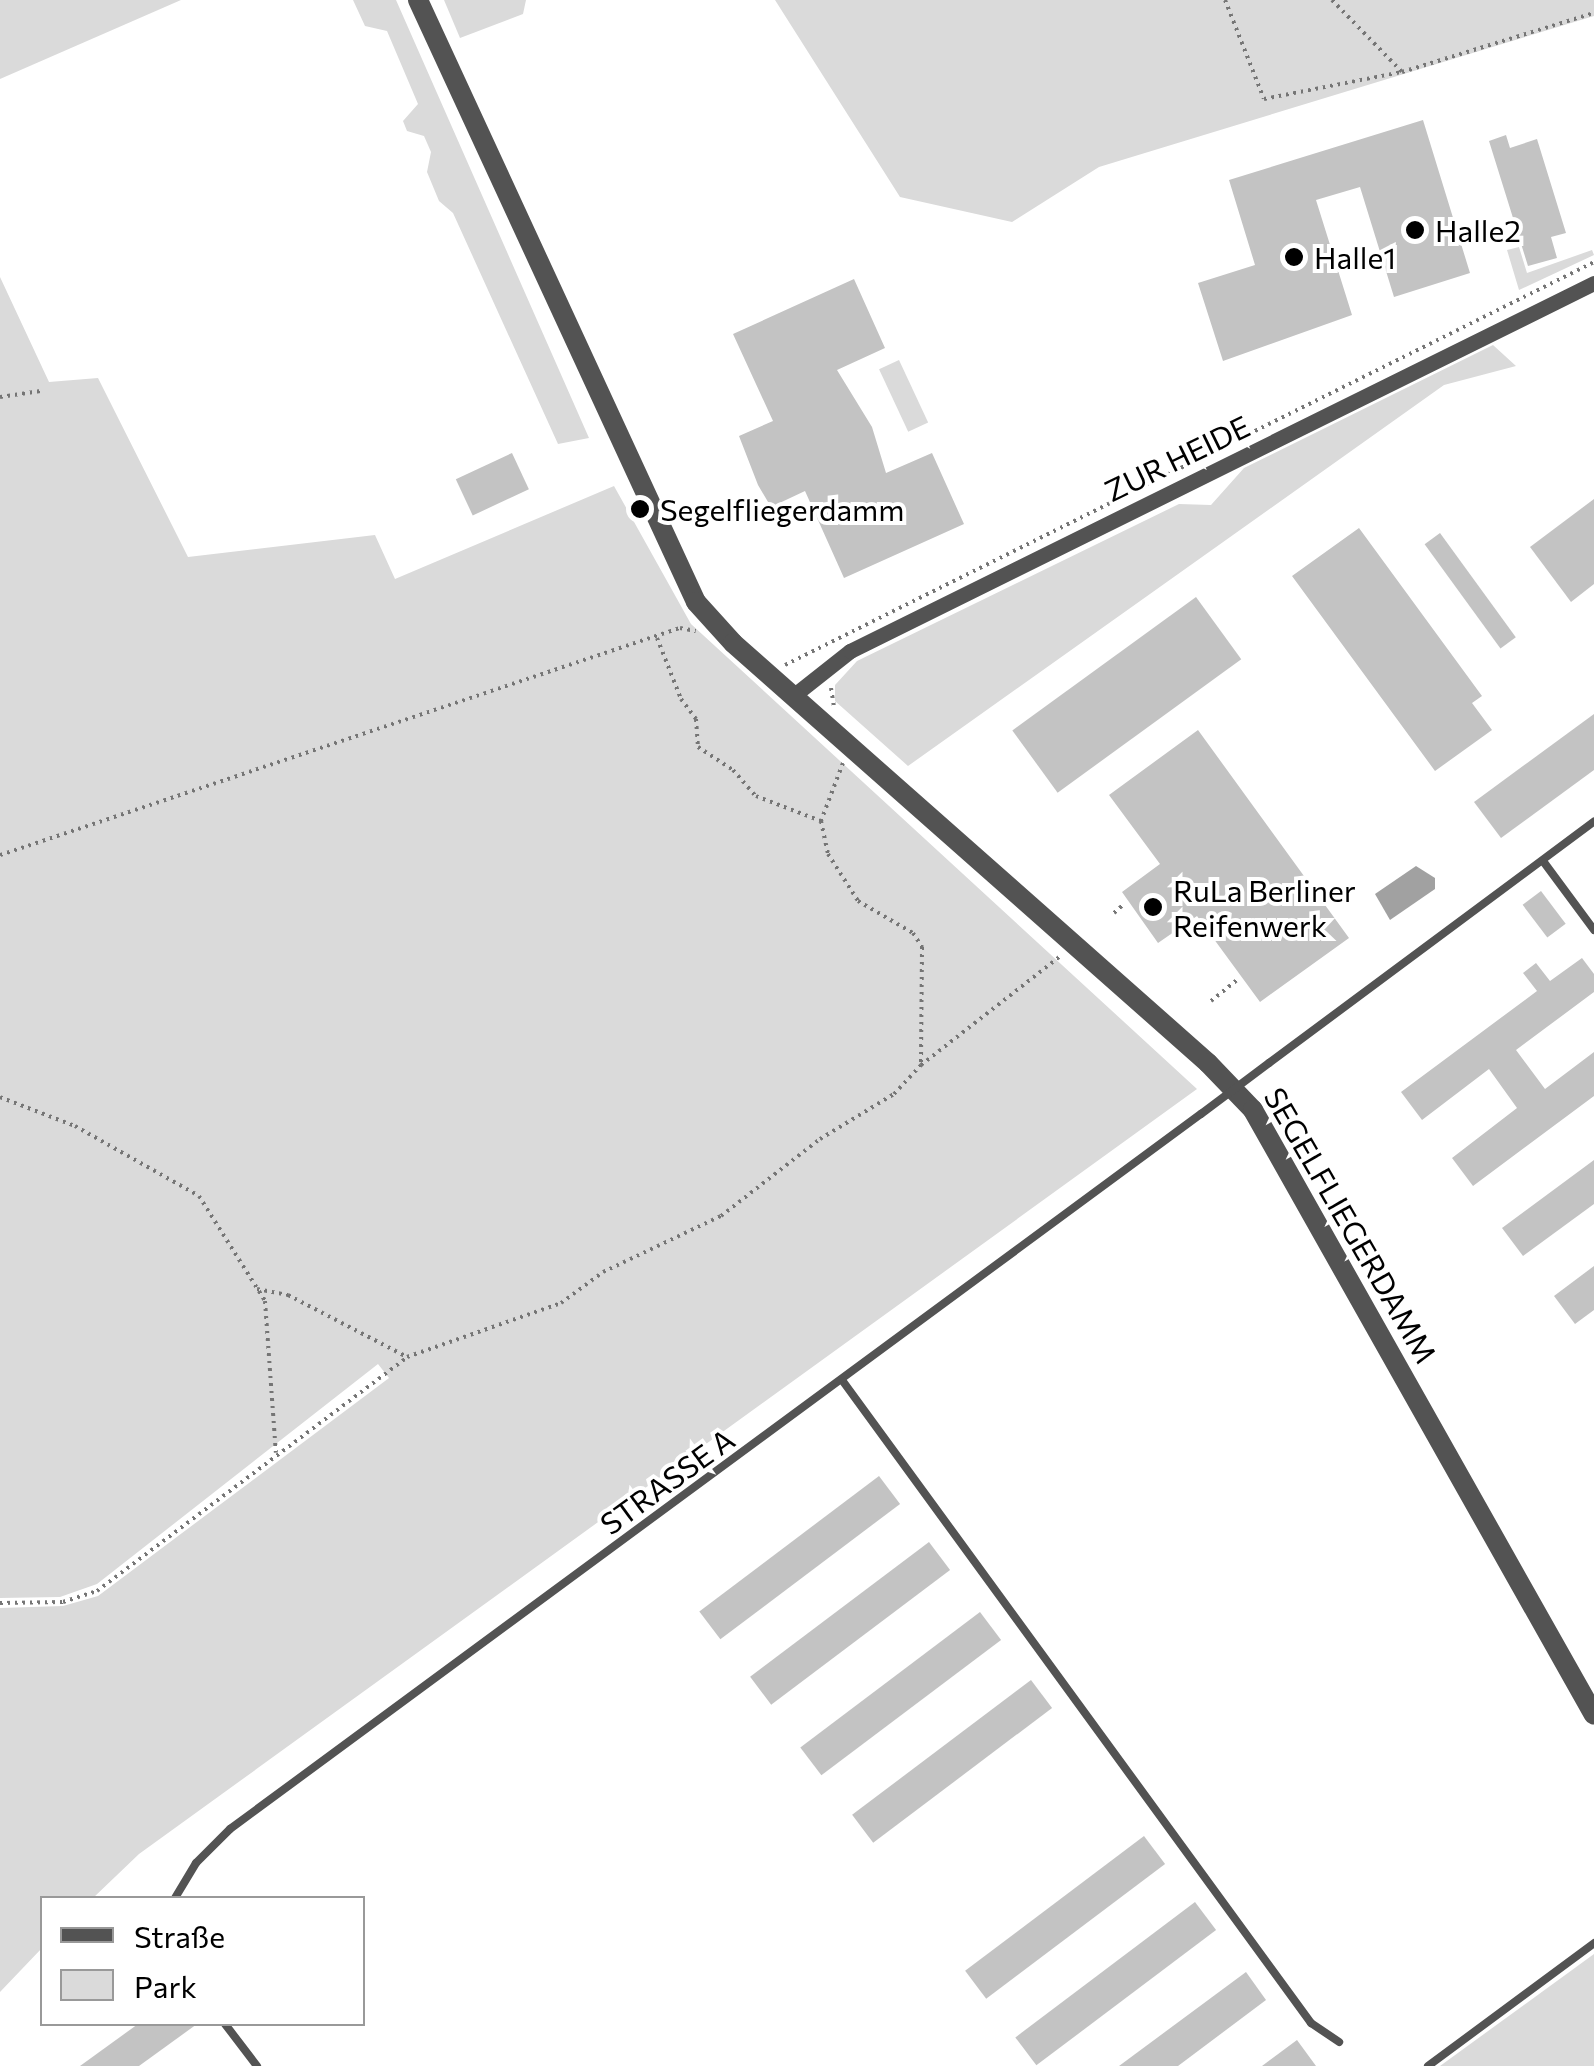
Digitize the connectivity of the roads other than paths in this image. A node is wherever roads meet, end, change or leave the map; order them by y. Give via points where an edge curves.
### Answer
1 (418, 0) edge
2 (1594, 283) edge
3 (793, 696) junction
4 (1594, 822) edge
5 (1543, 861) junction
6 (1594, 930) edge
7 (842, 1380) junction
8 (1594, 1716) edge
9 (176, 1896) edge
10 (1594, 1942) edge
11 (227, 2026) edge
12 (1339, 2042) dead end
13 (257, 2066) edge
14 (1428, 2066) edge

1 - 3 street, SEGELFLIEGERDAMM via 682,574 714,624
2 - 3 street, ZUR HEIDE via 830,663
3 - 8 street, SEGELFLIEGERDAMM via 1253,1110
4 - 5 lane, STRASSE A
5 - 6 lane
5 - 7 lane, STRASSE A, bridge
7 - 9 lane, STRASSE A via 230,1829
7 - 12 lane via 1311,2023
10 - 14 lane
11 - 13 lane

